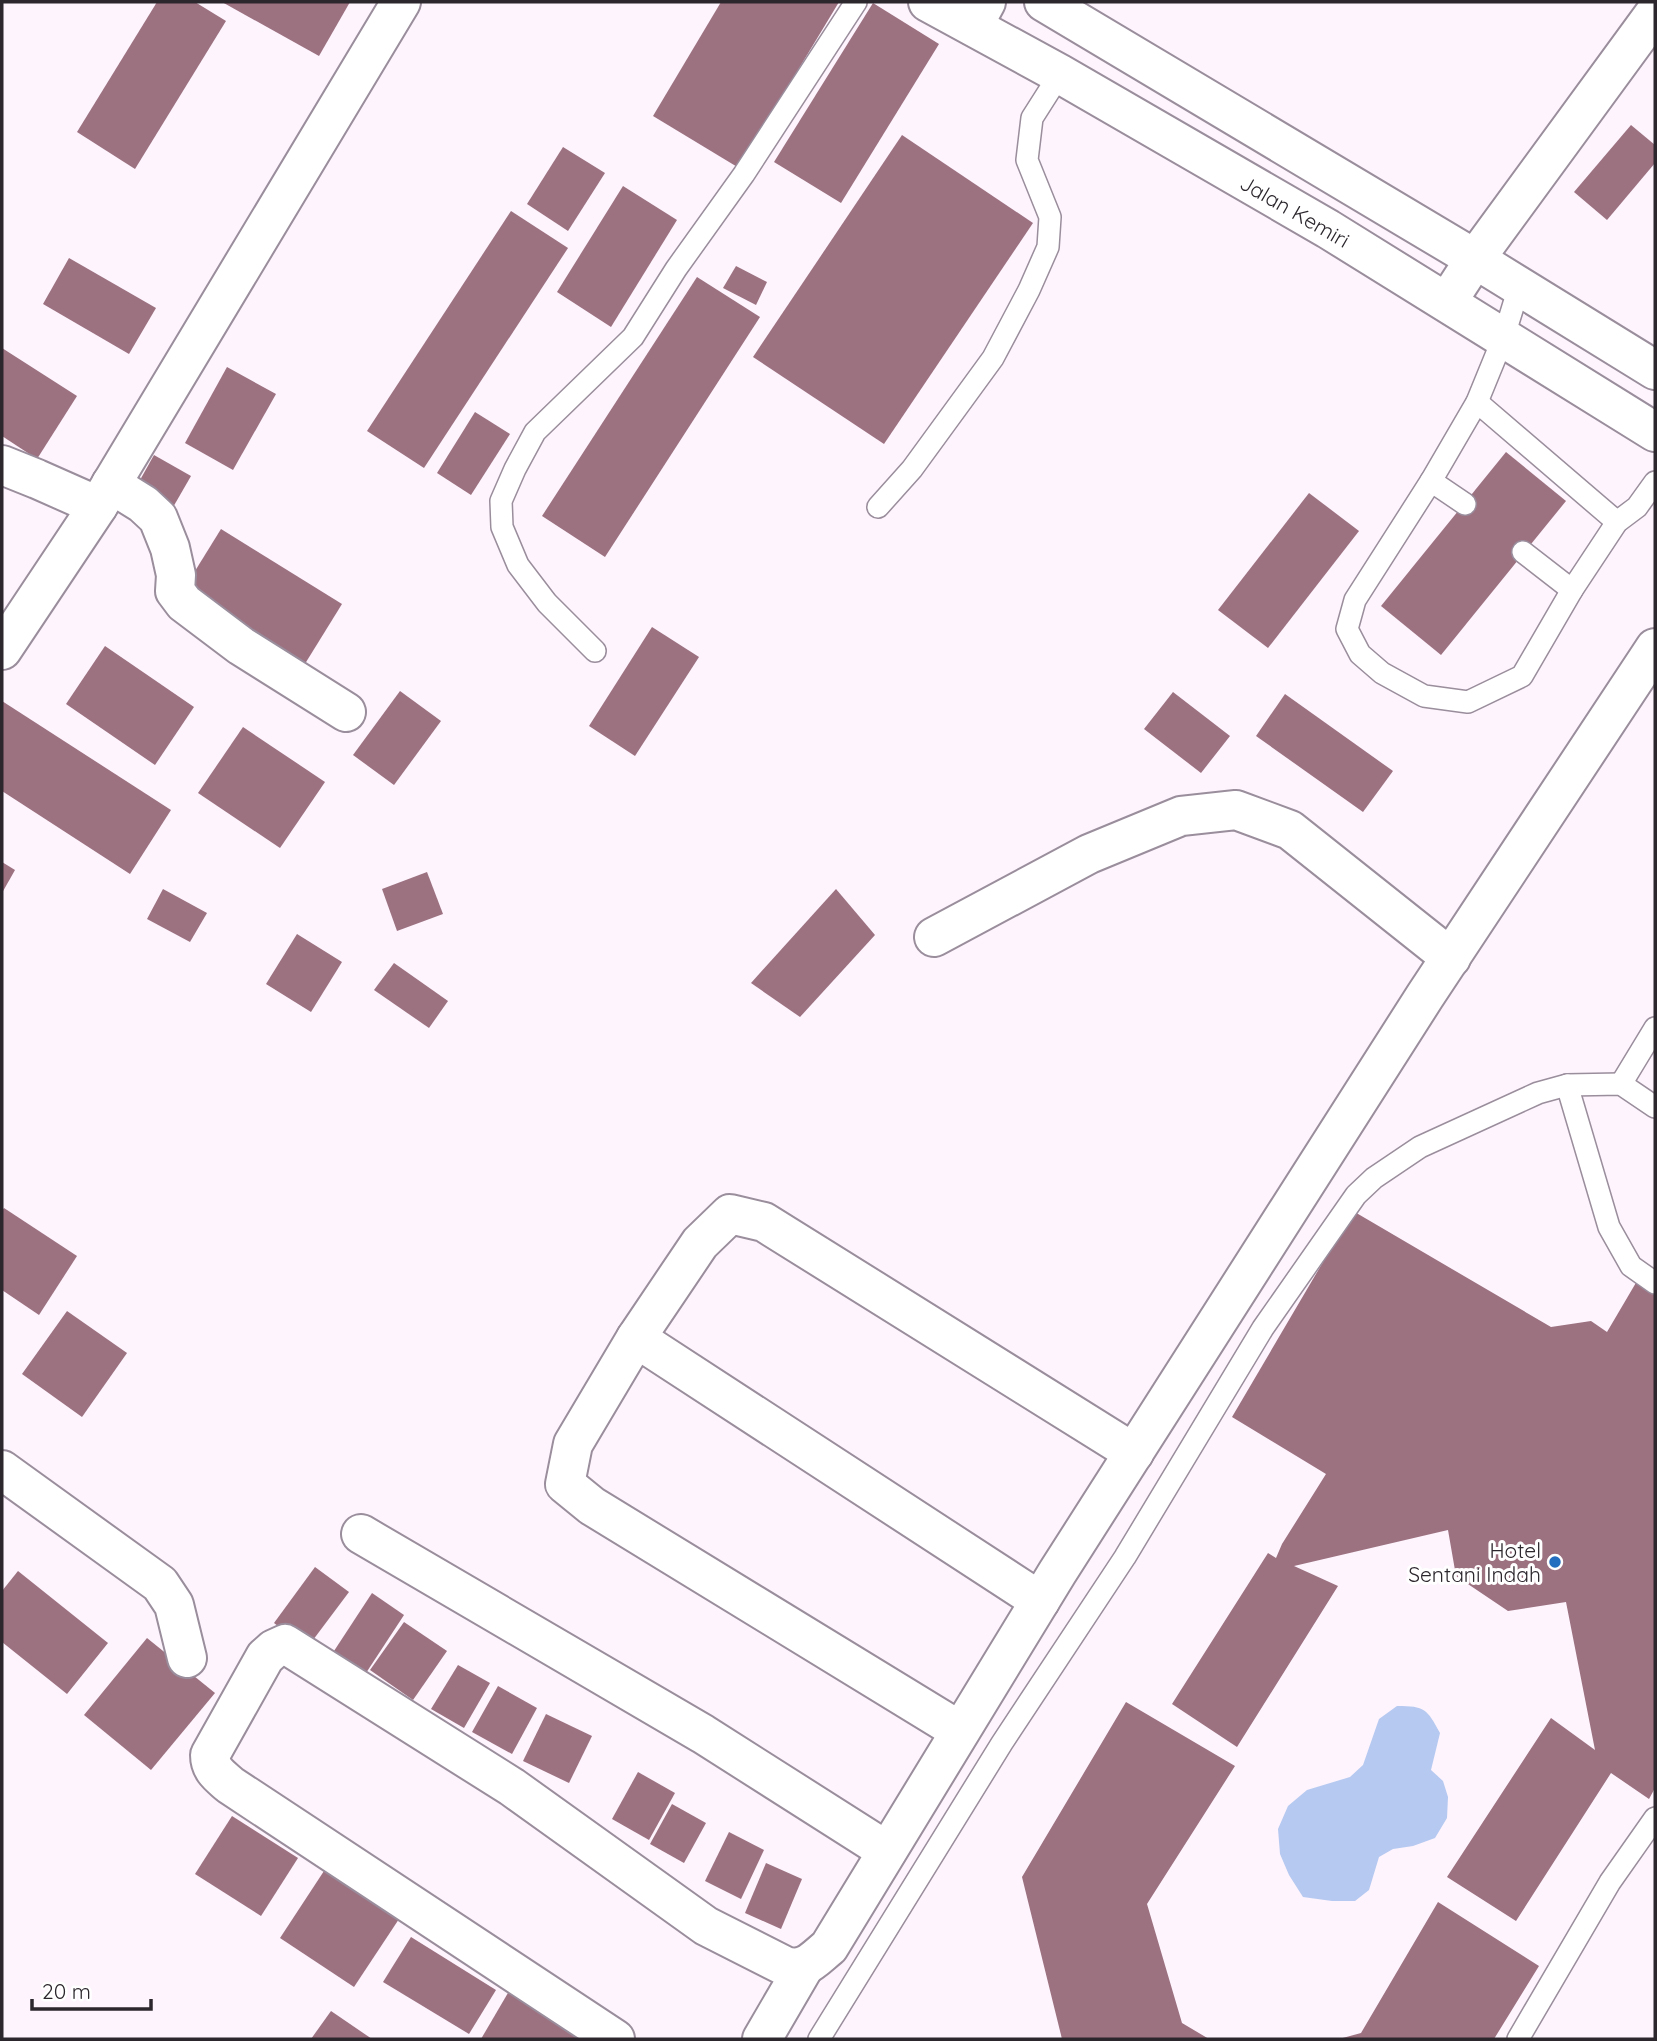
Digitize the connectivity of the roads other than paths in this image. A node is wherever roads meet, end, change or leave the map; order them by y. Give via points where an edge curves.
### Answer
1 (401, 2) edge
2 (856, 2) edge
3 (928, 2) edge
4 (1044, 2) edge
5 (1655, 13) edge
6 (980, 14) edge
7 (1060, 74) junction
8 (1475, 259) junction
9 (1519, 287) junction
10 (1447, 302) junction
11 (1504, 337) junction
12 (1655, 370) edge
13 (1477, 402) junction
14 (1655, 432) edge
15 (2, 466) edge
16 (1431, 481) junction
17 (1655, 482) edge
18 (104, 495) junction
19 (1465, 504) dead end
20 (878, 507) dead end
21 (1617, 522) junction
22 (1523, 552) dead end
23 (1572, 590) junction
24 (1655, 648) edge
25 (2, 650) edge
26 (595, 651) dead end
27 (346, 712) dead end
28 (934, 937) dead end
29 (1451, 958) junction
30 (1655, 1028) edge
31 (1620, 1084) junction
32 (1567, 1085) junction
33 (1655, 1107) edge
34 (1655, 1283) edge
35 (636, 1338) junction
36 (1134, 1452) junction
37 (2, 1470) edge
38 (361, 1534) dead end
39 (1040, 1601) junction
40 (187, 1658) dead end
41 (960, 1731) junction
42 (1655, 1818) edge
43 (887, 1851) junction
44 (804, 1968) junction
45 (615, 2039) edge
46 (762, 2039) edge
47 (819, 2039) edge
48 (1518, 2039) edge

1 - 18 main road
2 - 26 lane via 633,337 535,432 500,501 502,527 518,565 547,603
3 - 6 main road, Jalan Kemiri
4 - 8 main road
5 - 8 main road
6 - 7 main road, Jalan Kemiri
7 - 10 main road, Jalan Kemiri
7 - 20 lane via 1032,118 1027,160 1050,217 1048,247 993,358 912,469
8 - 9 main road
8 - 10 main road
9 - 11 lane
9 - 12 main road
10 - 11 main road, Jalan Kemiri
11 - 13 lane
11 - 14 main road, Jalan Kemiri
13 - 16 lane
13 - 21 lane
15 - 18 main road
16 - 19 lane
16 - 23 lane via 1355,600 1348,629 1360,654 1382,673 1424,696 1468,702 1522,676
17 - 21 lane via 1637,507
18 - 25 main road
18 - 27 main road via 143,504 158,518 176,575 174,591 184,603 241,646
21 - 23 lane
22 - 23 lane
24 - 29 main road
28 - 29 main road via 1089,854 1181,816 1236,810 1290,830
29 - 36 main road
30 - 31 lane
31 - 32 lane
31 - 33 lane
32 - 34 lane via 1609,1227 1631,1266
32 - 47 lane via 1538,1093 1420,1146 1356,1195 1263,1328 1125,1557 1002,1743
35 - 36 main road via 700,1243 730,1214 764,1222
35 - 39 main road
35 - 41 main road via 573,1444 565,1484 592,1506
36 - 39 main road
37 - 40 main road via 160,1584 174,1605
38 - 43 main road via 703,1734
39 - 41 main road
41 - 43 main road
42 - 48 lane via 1610,1882
43 - 44 main road via 828,1947
44 - 45 main road via 785,1966 706,1926 512,1787 285,1644 274,1649 260,1665 210,1755 216,1773
44 - 46 main road

